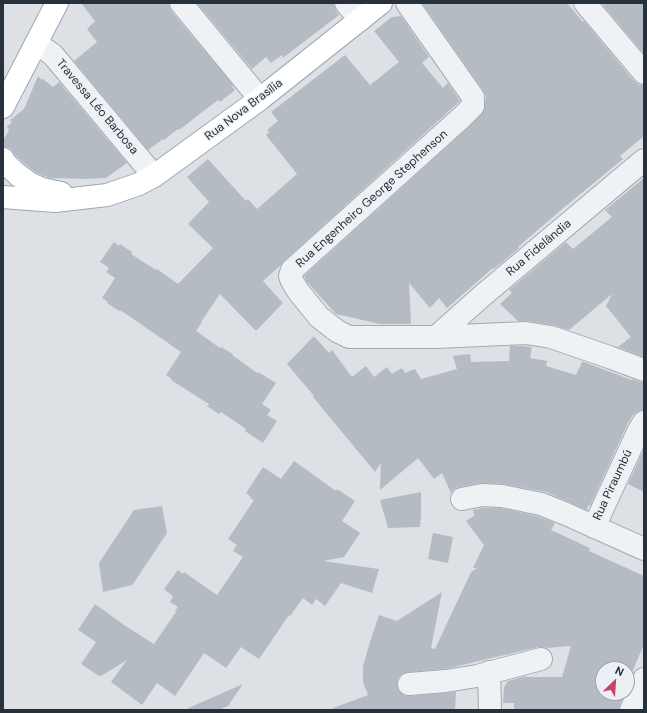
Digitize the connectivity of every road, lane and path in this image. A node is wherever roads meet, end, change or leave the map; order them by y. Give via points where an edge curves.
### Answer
1 (57, 3) edge
2 (181, 3) edge
3 (346, 3) edge
4 (381, 3) edge
5 (407, 3) edge
6 (585, 3) edge
7 (360, 20) junction
8 (36, 43) junction
9 (644, 73) edge
10 (260, 99) junction
11 (3, 107) edge
12 (3, 159) edge
13 (644, 160) edge
14 (154, 176) junction
15 (3, 197) edge
16 (96, 197) junction
17 (436, 337) junction
18 (644, 370) edge
19 (644, 422) edge
20 (462, 499) dead end
21 (594, 526) junction
22 (644, 549) edge
23 (541, 660) dead end
24 (489, 672) junction
25 (644, 679) edge
26 (409, 684) dead end
27 (490, 710) edge
28 (631, 710) edge

1 - 8 main road
2 - 10 street
3 - 7 street
4 - 7 main road, Rua Nova Brasília
5 - 17 street, Rua Engenheiro George Stephenson via 472,97 473,106 292,270 290,276 298,291 319,317 349,337
6 - 9 street
7 - 10 main road, Rua Nova Brasília
8 - 11 main road
8 - 14 street, Travessa Léo Barbosa via 54,55
10 - 14 main road, Rua Nova Brasília
12 - 16 main road, Rua Nova Brasília via 18,175 42,189
13 - 17 street, Rua Fidelândia
14 - 16 main road, Rua Nova Brasília via 139,184
15 - 16 main road, Rua Nova Brasília via 55,201
17 - 18 street, Rua Engenheiro George Stephenson via 526,333 551,337
19 - 21 street, Rua Piraumbú
20 - 21 street via 482,495 520,499 541,504
21 - 22 street
23 - 24 street
24 - 26 street via 446,681
24 - 27 street
25 - 28 street

